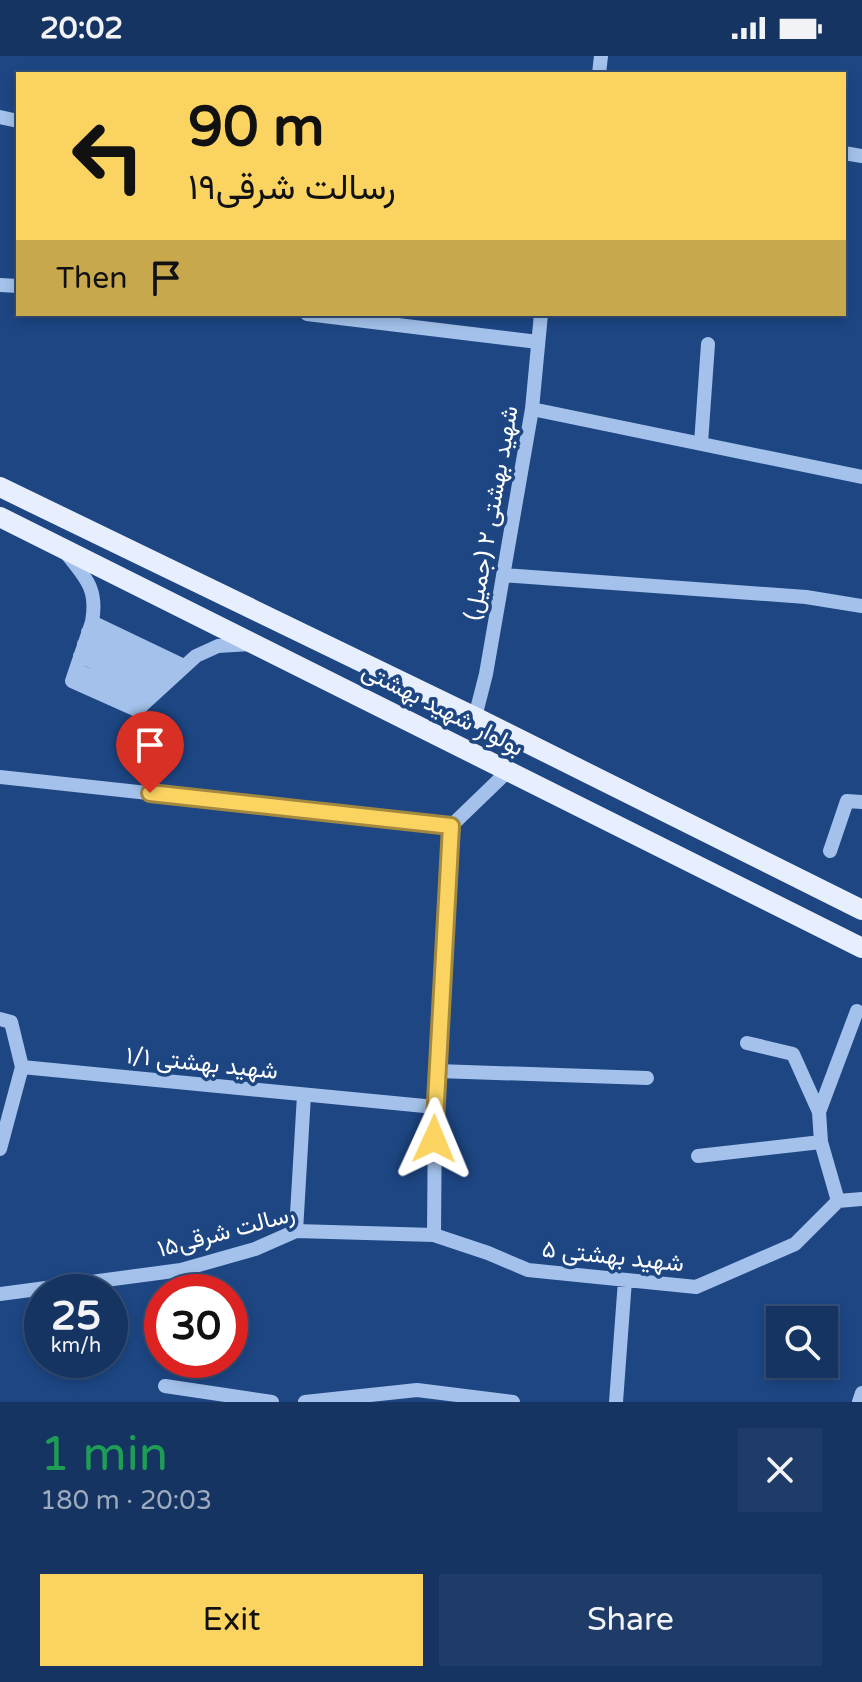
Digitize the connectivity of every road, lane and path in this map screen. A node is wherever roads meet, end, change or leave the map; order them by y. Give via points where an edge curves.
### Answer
1 (324, 316) edge
2 (541, 316) edge
3 (538, 342) junction
4 (708, 344) dead end
5 (532, 409) junction
6 (701, 443) junction
7 (862, 477) edge
8 (0, 487) edge
9 (0, 517) edge
10 (61, 547) junction
11 (503, 575) junction
12 (862, 606) edge
13 (255, 644) junction
14 (84, 645) junction
15 (161, 687) junction
16 (475, 717) junction
17 (508, 771) junction
18 (0, 777) edge
19 (643, 801) junction
20 (862, 802) edge
21 (451, 826) junction
22 (626, 830) junction
23 (830, 851) dead end
24 (862, 910) edge
25 (862, 948) edge
26 (857, 1011) dead end
27 (0, 1019) edge
28 (747, 1043) dead end
29 (22, 1067) junction
30 (437, 1071) junction
31 (647, 1078) dead end
32 (304, 1095) junction
33 (6, 1102) edge
34 (435, 1107) junction
35 (819, 1112) junction
36 (821, 1142) junction
37 (0, 1149) edge
38 (698, 1156) dead end
39 (862, 1199) edge
40 (838, 1201) junction
41 (296, 1231) junction
42 (434, 1235) junction
43 (625, 1280) junction
44 (0, 1294) edge
45 (165, 1386) dead end
46 (862, 1393) edge
47 (272, 1402) edge
48 (305, 1402) edge
49 (513, 1402) edge
50 (616, 1402) edge
51 (859, 1402) edge

1 - 3 street
2 - 3 street, شهید بهشتی ۲ (جمیل)
3 - 5 street, شهید بهشتی ۲ (جمیل)
4 - 6 street
5 - 6 street
5 - 11 street, شهید بهشتی ۲ (جمیل)
6 - 7 street
8 - 16 main road, بولوار شهید بهشتی
9 - 10 main road, بولوار شهید بهشتی
10 - 13 main road, بولوار شهید بهشتی
10 - 14 street via 90,583 95,605
11 - 12 street via 806,597
11 - 16 street, شهید بهشتی ۲ (جمیل)
13 - 15 street via 218,646 196,656
13 - 17 main road, بولوار شهید بهشتی
14 - 15 street
14 - 15 street
14 - 15 street via 72,681
16 - 19 main road, بولوار شهید بهشتی
17 - 21 street
17 - 22 main road, بولوار شهید بهشتی
18 - 21 street
19 - 22 main road
19 - 24 main road, بولوار شهید بهشتی
20 - 23 street via 847,801
21 - 30 street
22 - 25 main road, بولوار شهید بهشتی
26 - 35 street
27 - 29 street via 11,1022
28 - 35 street via 793,1054
29 - 32 street, شهید بهشتی ۱/۱
29 - 33 street
30 - 31 street
30 - 34 street
32 - 34 street, شهید بهشتی ۱/۱
32 - 41 street
33 - 37 street
34 - 42 street
35 - 36 street
36 - 38 street
36 - 40 street
39 - 40 street
40 - 43 street, شهید بهشتی ۵ via 795,1244 696,1287
41 - 42 street, رسالت شرقی۱۵
41 - 44 street, رسالت شرقی۱۵ via 181,1270
42 - 43 street, شهید بهشتی ۵ via 528,1270
43 - 50 street
45 - 47 street
46 - 51 street
48 - 49 street via 417,1390

